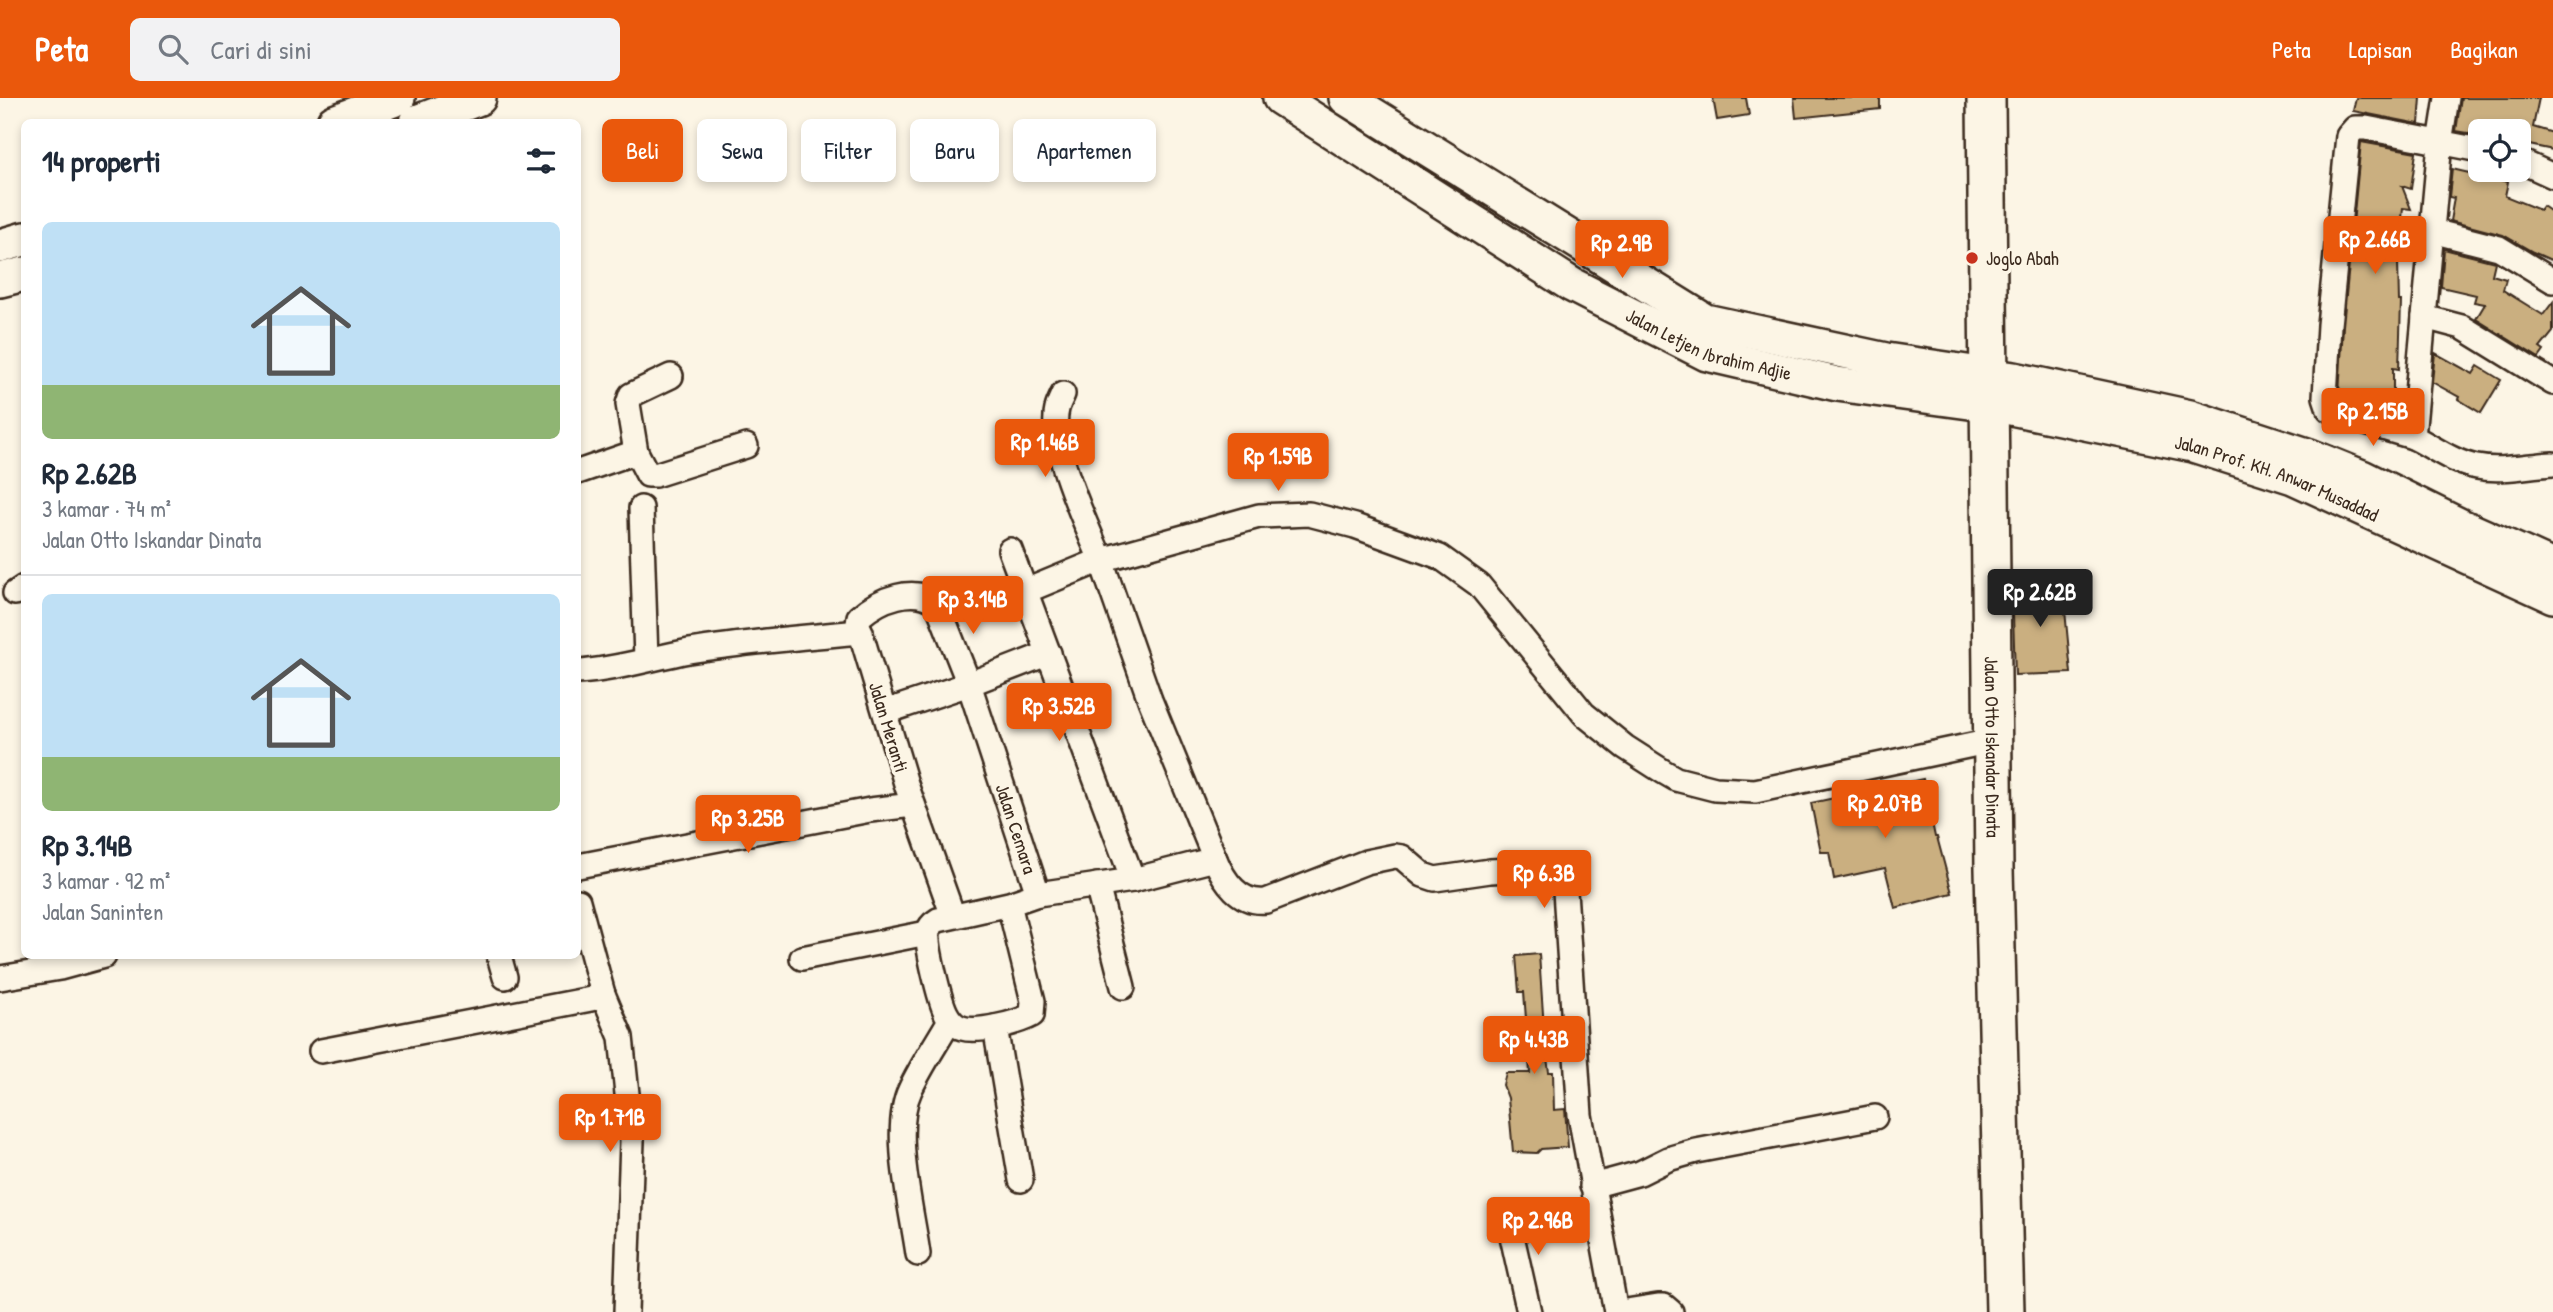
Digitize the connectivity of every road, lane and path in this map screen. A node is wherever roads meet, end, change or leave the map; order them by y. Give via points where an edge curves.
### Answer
1 (398, 98) edge
2 (479, 98) edge
3 (1280, 98) edge
4 (1346, 98) edge
5 (1986, 98) edge
6 (2447, 98) edge
7 (342, 119) edge
8 (425, 119) edge
9 (2440, 144) junction
10 (2468, 148) edge
11 (2531, 166) edge
12 (2553, 176) edge
13 (2432, 231) junction
14 (21, 240) edge
15 (0, 246) edge
16 (21, 275) edge
17 (0, 280) edge
18 (2553, 281) edge
19 (2424, 317) junction
20 (671, 376) dead end
21 (2553, 383) edge
22 (1988, 391) junction
23 (1063, 394) dead end
24 (2413, 437) junction
25 (746, 446) dead end
26 (636, 452) junction
27 (2553, 464) edge
28 (581, 471) edge
29 (641, 508) dead end
30 (1010, 550) dead end
31 (1101, 560) junction
32 (2553, 567) edge
33 (1026, 591) junction
34 (2553, 596) edge
35 (861, 632) junction
36 (1049, 653) junction
37 (646, 659) junction
38 (581, 672) edge
39 (969, 684) junction
40 (885, 712) junction
41 (1993, 744) junction
42 (913, 804) junction
43 (1214, 859) junction
44 (581, 865) edge
45 (1133, 880) junction
46 (1097, 885) junction
47 (1038, 894) junction
48 (1009, 904) junction
49 (581, 912) edge
50 (953, 916) junction
51 (928, 933) junction
52 (802, 958) dead end
53 (93, 959) edge
54 (0, 978) edge
55 (1123, 987) dead end
56 (603, 994) junction
57 (950, 1020) junction
58 (995, 1027) junction
59 (321, 1051) dead end
60 (1875, 1117) dead end
61 (1021, 1180) dead end
62 (1592, 1186) junction
63 (1507, 1214) dead end
64 (918, 1254) dead end
65 (625, 1312) edge
66 (1529, 1312) edge
67 (1618, 1312) edge
68 (1671, 1312) edge
69 (2005, 1312) edge

1 - 7 street
2 - 8 street
3 - 22 street, Jalan Letjen Ibrahim Adjie via 1572,285 1707,354 1837,384
4 - 22 street, Jalan Letjen Ibrahim Adjie via 1705,321 1886,360
5 - 22 main road, Jalan Otto Iskandar Dinata
6 - 9 street
9 - 10 street
9 - 13 street
9 - 24 street via 2366,128 2355,128 2348,136 2329,325 2325,397 2329,409
11 - 12 street
13 - 18 street via 2499,248
13 - 19 street
14 - 15 street
16 - 17 street
19 - 21 street via 2462,327
19 - 24 street
20 - 26 street via 631,395 628,404
22 - 32 street, Jalan Prof. KH. Anwar Musaddad via 2014,379 2190,417 2259,438 2362,477
22 - 34 street, Jalan Prof. KH. Anwar Musaddad via 2019,409 2193,444 2293,477
22 - 41 main road, Jalan Otto Iskandar Dinata
23 - 31 street via 1056,411 1056,430 1065,472
24 - 27 street via 2476,467
25 - 26 street via 655,475 648,474
26 - 28 street
29 - 37 street
30 - 33 street
31 - 33 street
31 - 41 street via 1259,516 1309,514 1440,557 1479,585 1584,714 1676,779 1715,789 1755,791
31 - 43 street via 1150,700
33 - 36 street
35 - 37 street
35 - 39 street, Jalan Cemara via 859,617 875,604 916,593 925,596 937,603
35 - 40 street, Jalan Meranti
36 - 39 street
36 - 45 street
37 - 38 street
39 - 40 street
39 - 47 street, Jalan Cemara
40 - 42 street, Jalan Meranti
41 - 69 main road, Jalan Otto Iskandar Dinata
42 - 44 street
42 - 50 street, Jalan Meranti
43 - 45 street
43 - 62 street via 1231,887 1246,900 1258,902 1366,862 1395,856 1435,878 1547,867 1555,871 1565,891 1580,1115
45 - 46 street
46 - 47 street
46 - 55 street
47 - 48 street
48 - 50 street
48 - 58 street via 1033,1001 1032,1015
49 - 56 street
50 - 51 street via 938,920
51 - 52 street
51 - 57 street via 936,980
53 - 54 street
56 - 59 street
56 - 65 street via 621,1037 632,1141
57 - 58 street via 961,1028
57 - 64 street via 909,1091 902,1118
58 - 61 street
60 - 62 street via 1696,1151
62 - 67 street
63 - 66 street
67 - 68 street via 1658,1306

